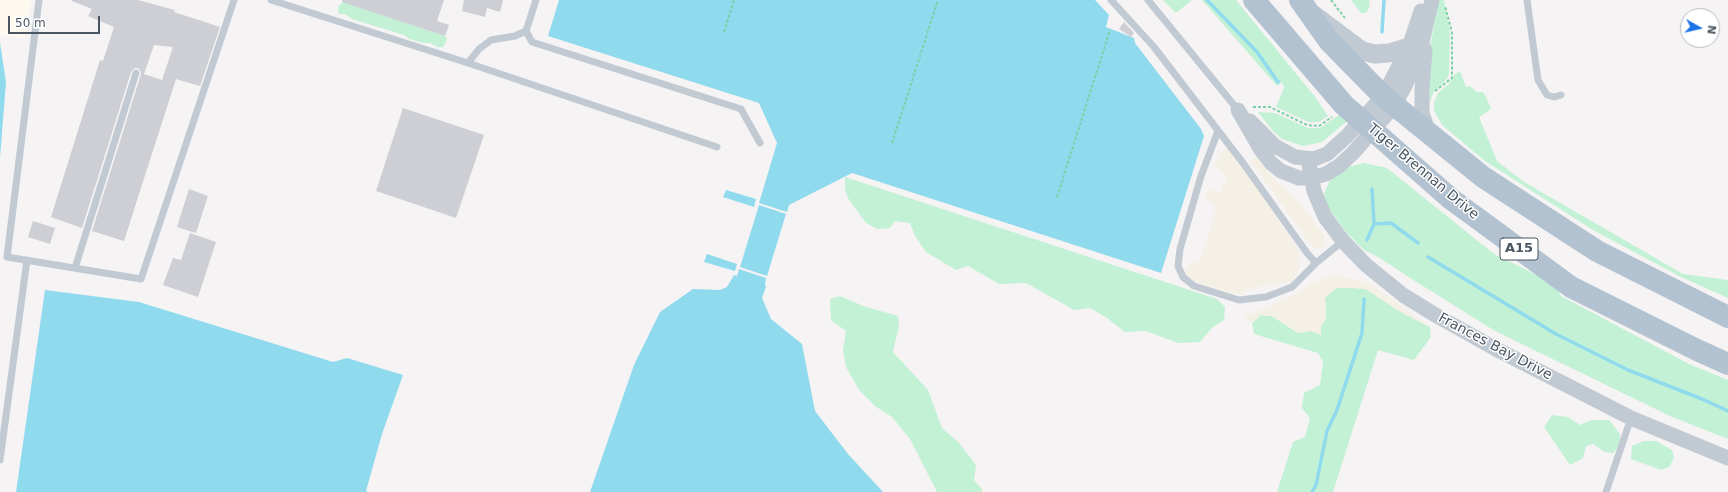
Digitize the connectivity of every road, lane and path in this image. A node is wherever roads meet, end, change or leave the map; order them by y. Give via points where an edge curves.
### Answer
1 (39, 0) edge
2 (234, 0) edge
3 (271, 0) edge
4 (536, 0) edge
5 (734, 0) edge
6 (938, 0) edge
7 (1111, 0) edge
8 (1148, 0) edge
9 (1254, 0) edge
10 (1423, 0) edge
11 (1527, 0) edge
12 (1304, 5) edge
13 (1435, 5) edge
14 (1110, 30) dead end
15 (526, 31) junction
16 (724, 32) dead end
17 (1409, 47) junction
18 (468, 63) junction
19 (136, 73) dead end
20 (1561, 95) dead end
21 (1434, 97) dead end
22 (1388, 101) junction
23 (1238, 110) junction
24 (1332, 116) dead end
25 (1367, 125) junction
26 (1218, 130) junction
27 (1429, 134) junction
28 (760, 143) dead end
29 (892, 143) dead end
30 (717, 147) dead end
31 (1308, 159) junction
32 (1312, 178) junction
33 (1057, 197) dead end
34 (1343, 241) junction
35 (27, 260) junction
36 (1316, 263) junction
37 (75, 268) junction
38 (1728, 317) edge
39 (1728, 364) edge
40 (1631, 418) junction
41 (1728, 458) edge
42 (0, 460) edge
43 (1606, 492) edge

1 - 35 lane via 7,257
2 - 37 lane via 141,279
3 - 18 lane
4 - 15 lane
5 - 16 path
6 - 29 path
7 - 26 lane via 1154,47
8 - 23 lane
9 - 25 main road, Tiger Brennan Drive / A15 via 1344,105
10 - 17 street
11 - 20 lane via 1538,80 1547,95
12 - 17 street via 1362,51 1389,54
12 - 22 main road via 1329,41
13 - 21 path via 1452,33 1452,78 1435,91
13 - 22 street via 1416,62
13 - 27 street via 1422,82 1422,113
14 - 33 path
15 - 18 lane via 515,36 491,40 479,49
15 - 28 lane via 532,42 741,109
17 - 22 street
18 - 30 lane
19 - 37 lane
22 - 25 street
22 - 27 main road
23 - 24 path via 1270,107 1308,125 1319,126
23 - 31 street via 1281,150 1295,157
23 - 32 street via 1261,150 1276,168 1293,177
25 - 31 street via 1327,154
25 - 32 street via 1339,166 1326,174
25 - 39 main road, Tiger Brennan Drive / A15 via 1450,199 1571,287
26 - 36 lane
26 - 36 lane via 1180,248 1178,266 1183,277 1194,286 1239,300 1266,297 1292,287
27 - 38 main road via 1483,177 1597,251
31 - 32 street, Frances Bay Drive
32 - 34 street, Frances Bay Drive via 1321,208
34 - 36 lane
34 - 40 street, Frances Bay Drive via 1384,281 1437,316
35 - 37 lane
35 - 42 lane
40 - 41 street, Frances Bay Drive
40 - 43 lane

